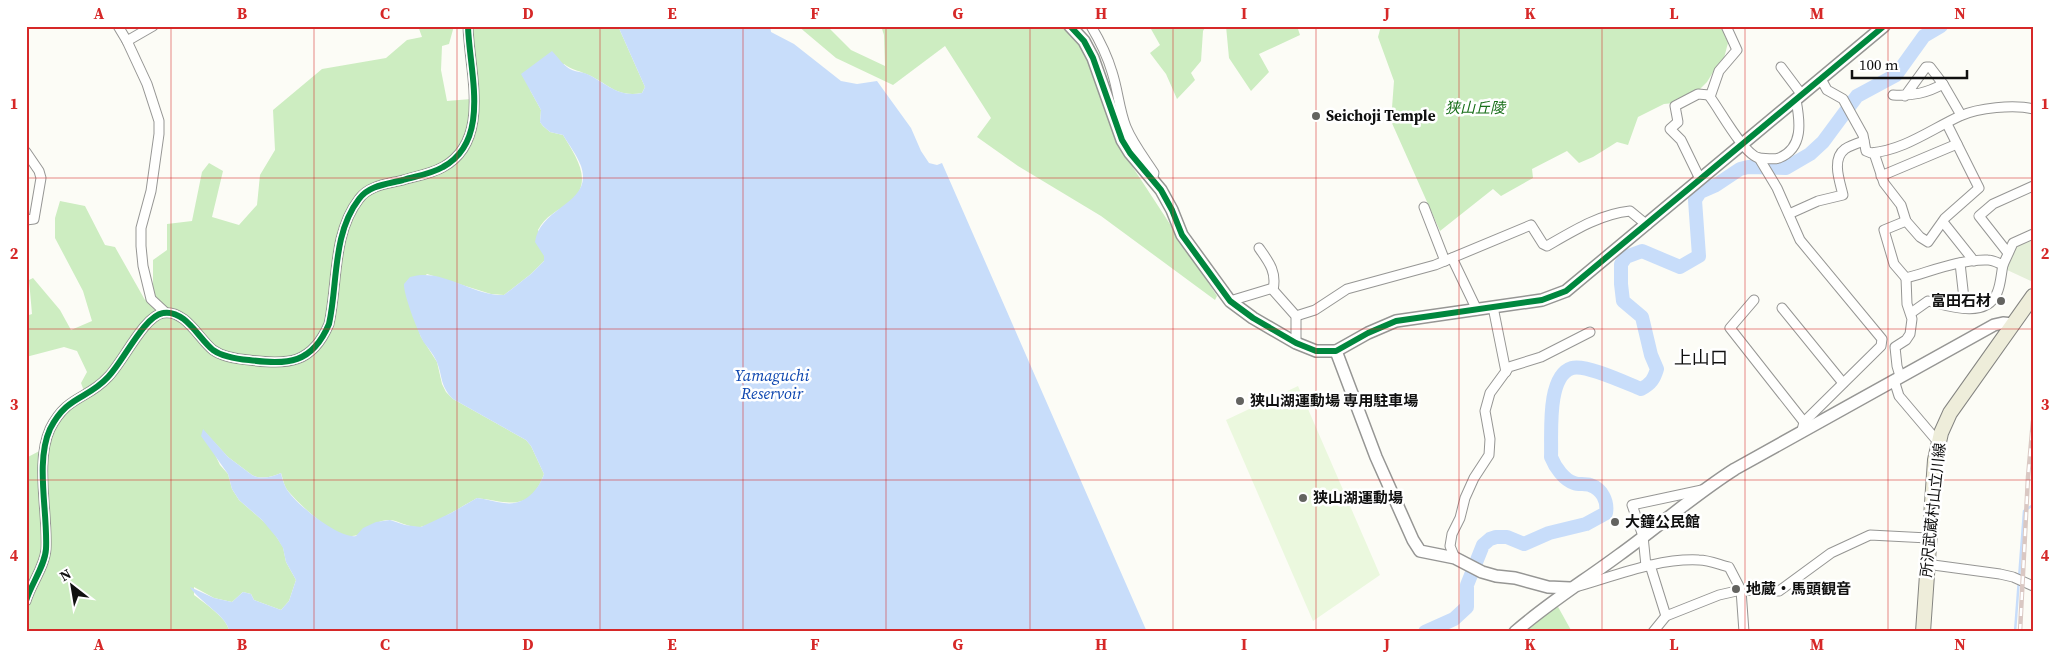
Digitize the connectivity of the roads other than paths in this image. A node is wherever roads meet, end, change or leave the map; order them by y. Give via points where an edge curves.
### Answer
1 (118, 26) edge
2 (153, 26) edge
3 (468, 26) edge
4 (1070, 26) edge
5 (1091, 26) edge
6 (1726, 26) edge
7 (1884, 26) edge
8 (127, 41) junction
9 (1781, 67) dead end
10 (1821, 79) junction
11 (1943, 84) junction
12 (1893, 94) dead end
13 (1709, 95) junction
14 (1905, 96) junction
15 (1799, 98) junction
16 (2033, 109) edge
17 (1961, 115) junction
18 (1947, 124) junction
19 (1864, 141) junction
20 (1742, 144) junction
21 (1957, 144) junction
22 (26, 152) edge
23 (1874, 153) junction
24 (1760, 160) junction
25 (1882, 176) junction
26 (1700, 179) junction
27 (1152, 180) junction
28 (2033, 186) edge
29 (1424, 207) dead end
30 (1789, 214) junction
31 (26, 220) edge
32 (1906, 221) junction
33 (1943, 222) junction
34 (1646, 225) junction
35 (2033, 234) edge
36 (1260, 248) dead end
37 (2008, 253) junction
38 (1449, 260) junction
39 (1974, 261) junction
40 (1960, 263) junction
41 (2003, 265) junction
42 (1906, 278) junction
43 (1273, 288) junction
44 (2033, 296) edge
45 (1754, 300) dead end
46 (1230, 301) junction
47 (1493, 307) junction
48 (1782, 308) dead end
49 (1965, 308) junction
50 (1477, 310) junction
51 (165, 312) junction
52 (1911, 313) junction
53 (1296, 316) junction
54 (2013, 324) junction
55 (1590, 332) dead end
56 (1296, 343) junction
57 (1882, 344) junction
58 (1895, 347) junction
59 (1336, 351) junction
60 (1506, 372) junction
61 (1897, 378) junction
62 (1843, 383) junction
63 (1803, 426) junction
64 (1938, 442) junction
65 (1702, 490) junction
66 (1643, 536) junction
67 (1928, 538) junction
68 (1455, 558) junction
69 (1926, 564) junction
70 (1648, 565) junction
71 (2033, 586) edge
72 (1570, 588) junction
73 (1741, 590) junction
74 (26, 602) edge
75 (1666, 616) junction
76 (1515, 632) edge
77 (1653, 632) edge
78 (1744, 632) edge
79 (1923, 632) edge

1 - 8 street
2 - 8 street
3 - 51 street via 474,97 467,141 462,152 442,168 382,184 360,197 341,241 329,324 318,344 294,361 282,363 227,356 213,350 175,314
4 - 27 street via 1094,58 1122,140
5 - 27 street via 1113,73 1125,125 1154,173
6 - 13 street via 1737,50 1719,71
7 - 10 street
8 - 51 street via 150,91 159,121 151,191 141,228 140,246 151,299
9 - 15 street
10 - 15 street
10 - 19 street via 1827,90 1844,101 1864,135
11 - 14 street via 1930,91
11 - 14 street via 1930,67 1926,67
11 - 17 street
12 - 14 street
13 - 20 street
13 - 26 street via 1698,94 1675,106 1678,122 1670,129 1680,140
15 - 20 street
15 - 24 street via 1800,133 1797,141 1778,159
16 - 17 street via 2016,106
17 - 18 street
18 - 21 street
18 - 23 street via 1898,147
19 - 23 street via 1866,151
19 - 30 street via 1845,149 1839,159 1838,174 1843,195 1818,201
20 - 24 street
20 - 26 street
21 - 25 street
21 - 33 street via 1979,188
22 - 31 street via 41,178 34,219
23 - 25 street
24 - 30 street
25 - 32 street via 1901,205
26 - 34 street
27 - 46 street via 1168,201 1182,235
28 - 37 street via 1993,204 1979,216
29 - 38 street
30 - 57 street via 1800,240 1882,339
32 - 33 street via 1928,242
32 - 42 street via 1884,230 1894,264
33 - 39 street
34 - 38 street via 1630,211 1621,212 1584,225 1546,246 1531,225
34 - 47 street via 1560,294
35 - 37 street via 2013,243
36 - 43 street via 1273,268
37 - 41 street
38 - 50 street
38 - 53 street via 1347,289 1314,310
39 - 40 street
39 - 41 street via 1990,259
40 - 42 street
40 - 49 street
41 - 49 street via 1993,300
42 - 52 street via 1907,304
43 - 46 street
43 - 53 street
44 - 54 main road, 所沢武蔵村山立川線
45 - 63 street via 1730,328
46 - 56 street
47 - 50 street
47 - 60 street
48 - 62 street
49 - 52 street via 1928,302
50 - 59 street via 1396,321
51 - 74 street via 149,320 120,365 100,385 67,405 49,432 44,447 45,556
52 - 58 street via 1910,334
53 - 56 street
54 - 61 street via 1994,325
54 - 64 main road, 所沢武蔵村山立川線 via 1955,404
55 - 60 street via 1541,357 1509,367
56 - 59 street via 1316,351
57 - 58 street
57 - 62 street
58 - 61 street
59 - 68 street via 1376,457 1416,546 1420,551
60 - 68 street via 1490,393 1485,411 1489,455 1464,498 1460,518 1452,534 1450,546
61 - 63 street
61 - 64 street via 1899,396
62 - 63 street
63 - 65 street
64 - 67 main road, 所沢武蔵村山立川線
65 - 66 street
65 - 66 street via 1632,505
66 - 70 street
66 - 72 street
67 - 69 main road, 所沢武蔵村山立川線
67 - 73 street via 1870,535 1831,553 1779,591
68 - 72 street via 1496,576 1548,587
69 - 71 street via 2000,574
69 - 79 main road, 所沢武蔵村山立川線
70 - 72 street
70 - 73 street via 1700,560 1729,567
70 - 75 street
72 - 76 street
73 - 75 street via 1719,594
73 - 78 street
75 - 77 street

